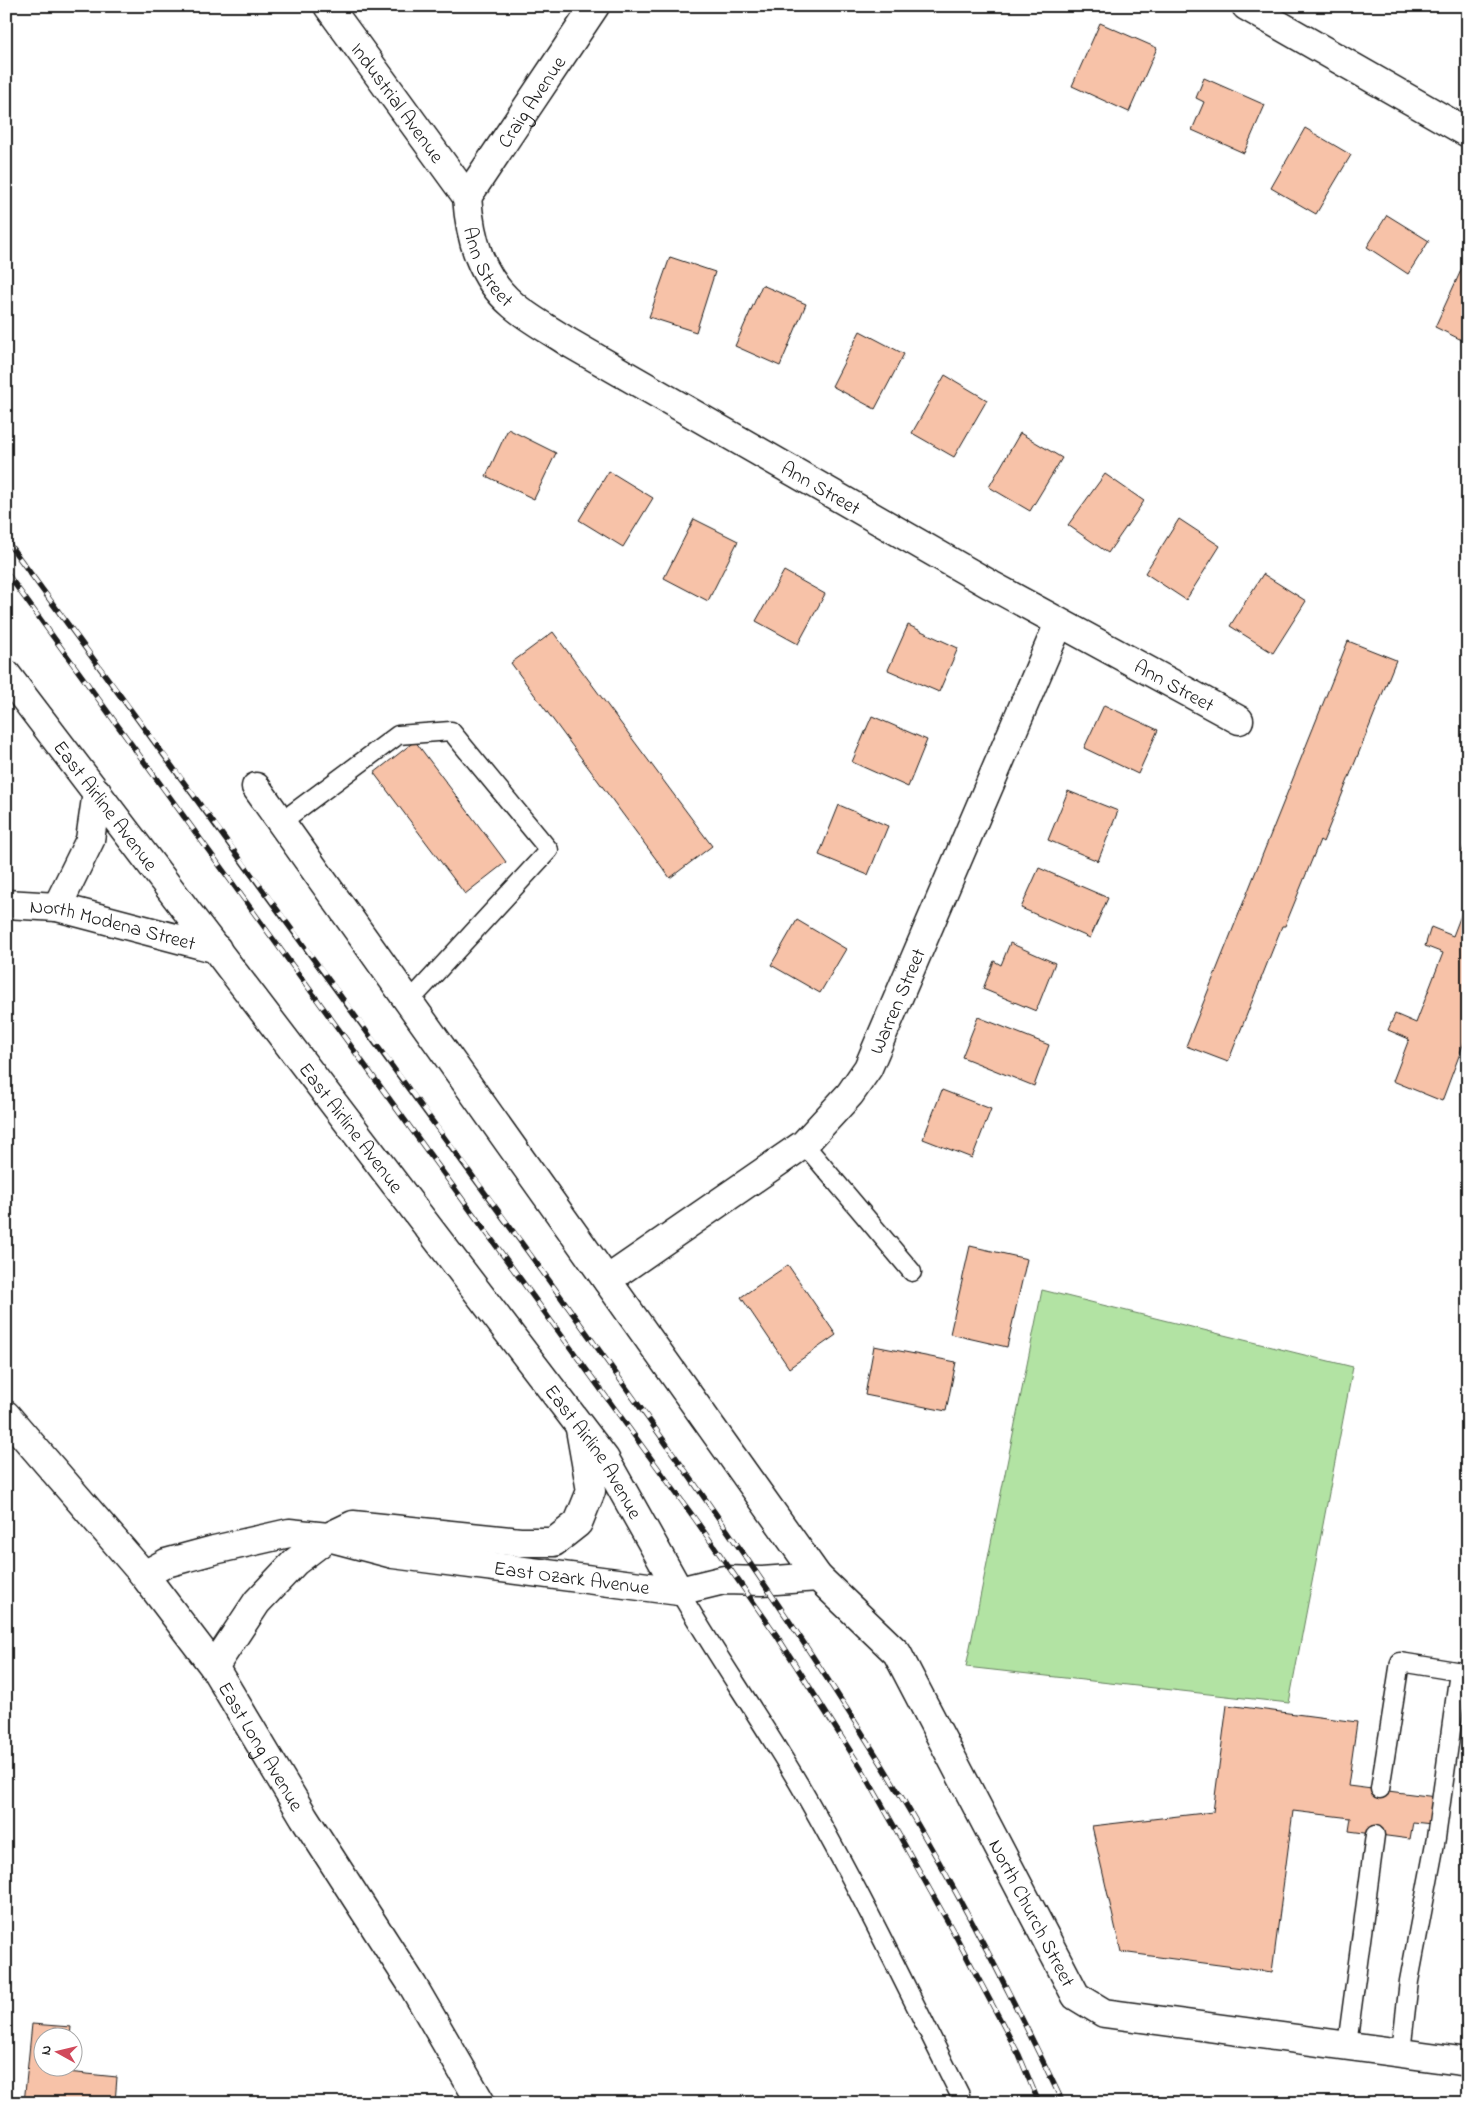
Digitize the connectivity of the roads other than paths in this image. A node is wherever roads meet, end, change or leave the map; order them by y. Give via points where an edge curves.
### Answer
1 (328, 6) edge
2 (595, 6) edge
3 (1246, 6) edge
4 (1468, 133) edge
5 (467, 197) junction
6 (1060, 623) junction
7 (6, 674) edge
8 (1239, 720) dead end
9 (256, 787) dead end
10 (97, 792) junction
11 (281, 822) junction
12 (6, 904) edge
13 (57, 907) junction
14 (217, 949) junction
15 (409, 1002) junction
16 (804, 1144) junction
17 (912, 1272) dead end
18 (607, 1280) junction
19 (6, 1415) edge
20 (579, 1427) junction
21 (328, 1536) junction
22 (144, 1575) junction
23 (818, 1577) junction
24 (679, 1591) junction
25 (214, 1667) junction
26 (1463, 1673) edge
27 (1380, 1789) dead end
28 (1375, 1835) dead end
29 (1347, 2045) junction
30 (1401, 2052) junction
31 (1468, 2062) edge
32 (960, 2095) dead end
33 (481, 2103) edge

1 - 5 street, Industrial Avenue
2 - 5 street, Craig Avenue
3 - 4 street
5 - 6 street, Ann Street via 469,226 477,256 492,282 512,305 568,342
6 - 8 street, Ann Street
6 - 16 street, Warren Street via 868,1068 850,1094
7 - 10 street, East Airline Avenue
9 - 11 street
10 - 13 street via 90,840
10 - 14 street, East Airline Avenue
11 - 15 street
11 - 15 lane via 398,735 451,731 548,850
12 - 13 street, North Modena Street
13 - 14 street, North Modena Street
14 - 20 street, East Airline Avenue
15 - 18 street
16 - 17 lane
16 - 18 street, Warren Street
18 - 23 street
19 - 22 street, East Long Avenue
20 - 21 street via 591,1491 578,1523 554,1542 520,1542 353,1525
20 - 24 street, East Airline Avenue via 605,1459
21 - 22 street, East Ozark Avenue via 289,1533 166,1563
21 - 24 street, East Ozark Avenue via 393,1554
21 - 25 street via 295,1562 257,1602
22 - 25 street, East Long Avenue
23 - 24 street, East Ozark Avenue via 724,1580
23 - 29 street, North Church Street via 897,1653 1076,1996 1104,2013
24 - 32 lane via 804,1792 851,1877
25 - 33 street, East Long Avenue via 304,1817 413,1986
26 - 27 lane via 1400,1662
26 - 30 lane via 1409,1981
28 - 29 lane
29 - 30 street, North Church Street
30 - 31 street, North Church Street

